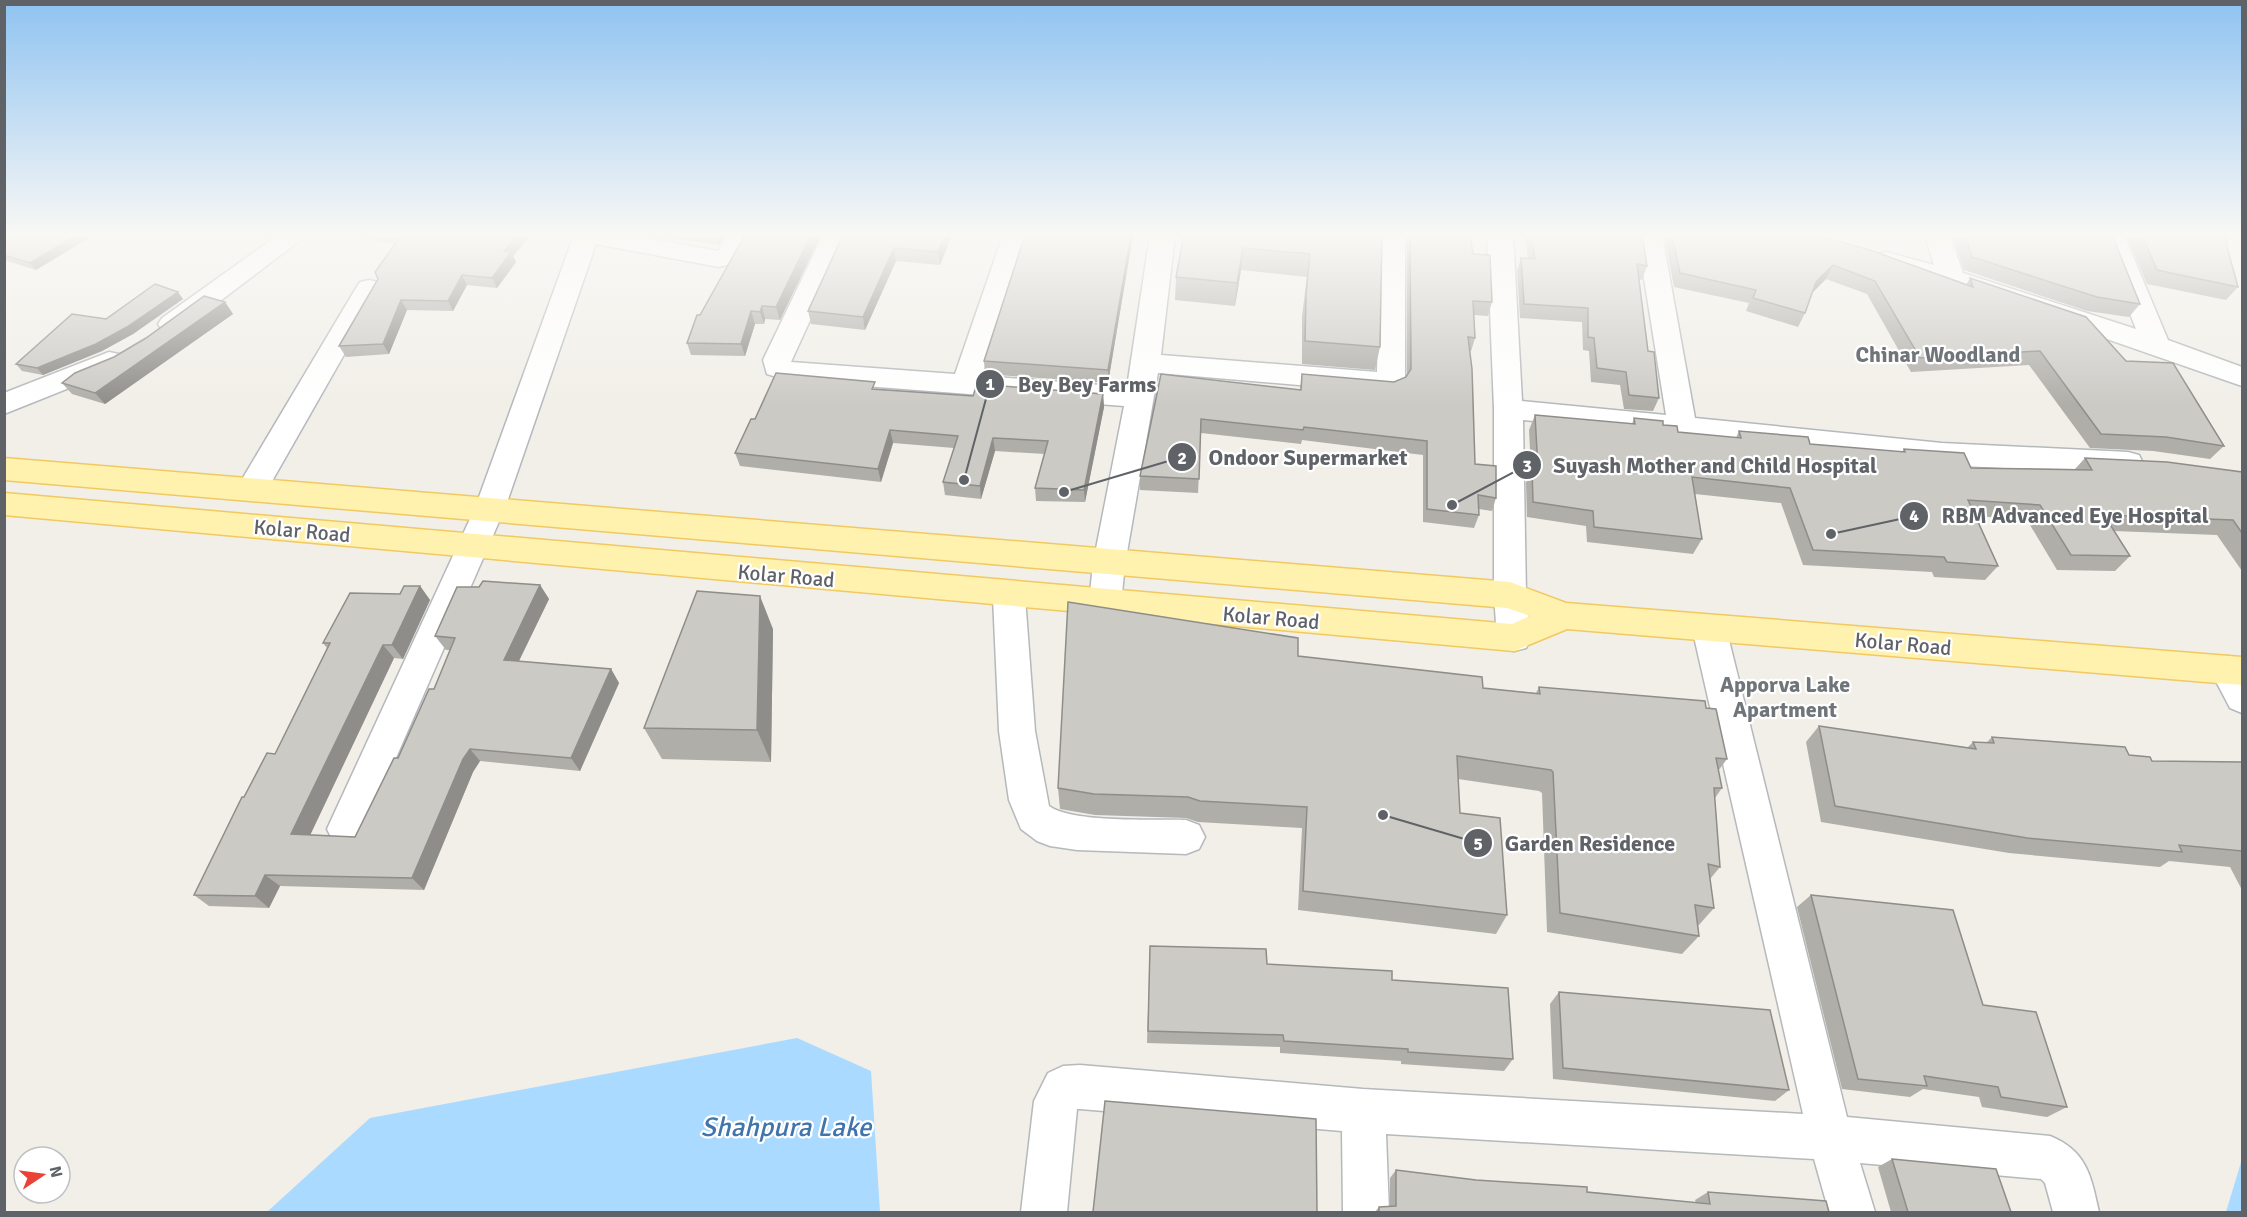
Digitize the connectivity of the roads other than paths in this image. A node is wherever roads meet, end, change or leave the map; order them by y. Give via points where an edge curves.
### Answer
1 (214, 292) edge
2 (367, 292) edge
3 (568, 292) edge
4 (809, 292) edge
5 (997, 292) edge
6 (1155, 292) edge
7 (1392, 292) edge
8 (1503, 292) edge
9 (1659, 292) edge
10 (1996, 292) edge
11 (2135, 292) edge
12 (2156, 345) junction
13 (1146, 363) junction
14 (2242, 377) edge
15 (965, 385) junction
16 (1140, 398) junction
17 (4, 404) edge
18 (1508, 409) junction
19 (1682, 427) junction
20 (2153, 464) edge
21 (4, 469) edge
22 (252, 489) junction
23 (4, 504) edge
24 (490, 508) junction
25 (472, 545) junction
26 (1109, 564) junction
27 (1510, 595) junction
28 (1009, 597) junction
29 (1105, 603) junction
30 (1564, 616) junction
31 (1709, 628) junction
32 (1514, 638) junction
33 (2238, 680) edge
34 (346, 829) dead end
35 (1186, 837) dead end
36 (1363, 1111) junction
37 (1830, 1138) junction
38 (1044, 1212) edge
39 (1366, 1212) edge
40 (1852, 1212) edge
41 (2076, 1212) edge

1 - 17 street via 144,342 104,363
2 - 22 street
3 - 24 street
4 - 15 street via 777,367 786,371
5 - 15 street
6 - 13 street
7 - 13 street via 1391,383
8 - 18 street
9 - 19 street
10 - 12 street
11 - 12 street
12 - 14 street
13 - 16 street
15 - 16 street
16 - 26 street
18 - 19 street
18 - 27 street
19 - 20 street via 1942,454
21 - 22 main road, Kolar Road
22 - 24 main road, Kolar Road
23 - 25 main road, Kolar Road
24 - 25 street
24 - 26 main road, Kolar Road
25 - 28 main road, Kolar Road
25 - 34 street
26 - 27 main road, Kolar Road
26 - 29 street
27 - 30 main road, Kolar Road
27 - 32 street
28 - 29 main road, Kolar Road
28 - 35 street via 1017,731 1034,817 1050,829 1077,833
29 - 32 main road, Kolar Road
30 - 31 main road, Kolar Road
30 - 32 main road, Kolar Road
31 - 33 main road, Kolar Road
31 - 37 street
36 - 37 street
36 - 38 street via 1080,1087 1063,1089 1056,1101
36 - 39 street
37 - 40 street
37 - 41 street via 2050,1158 2064,1170

